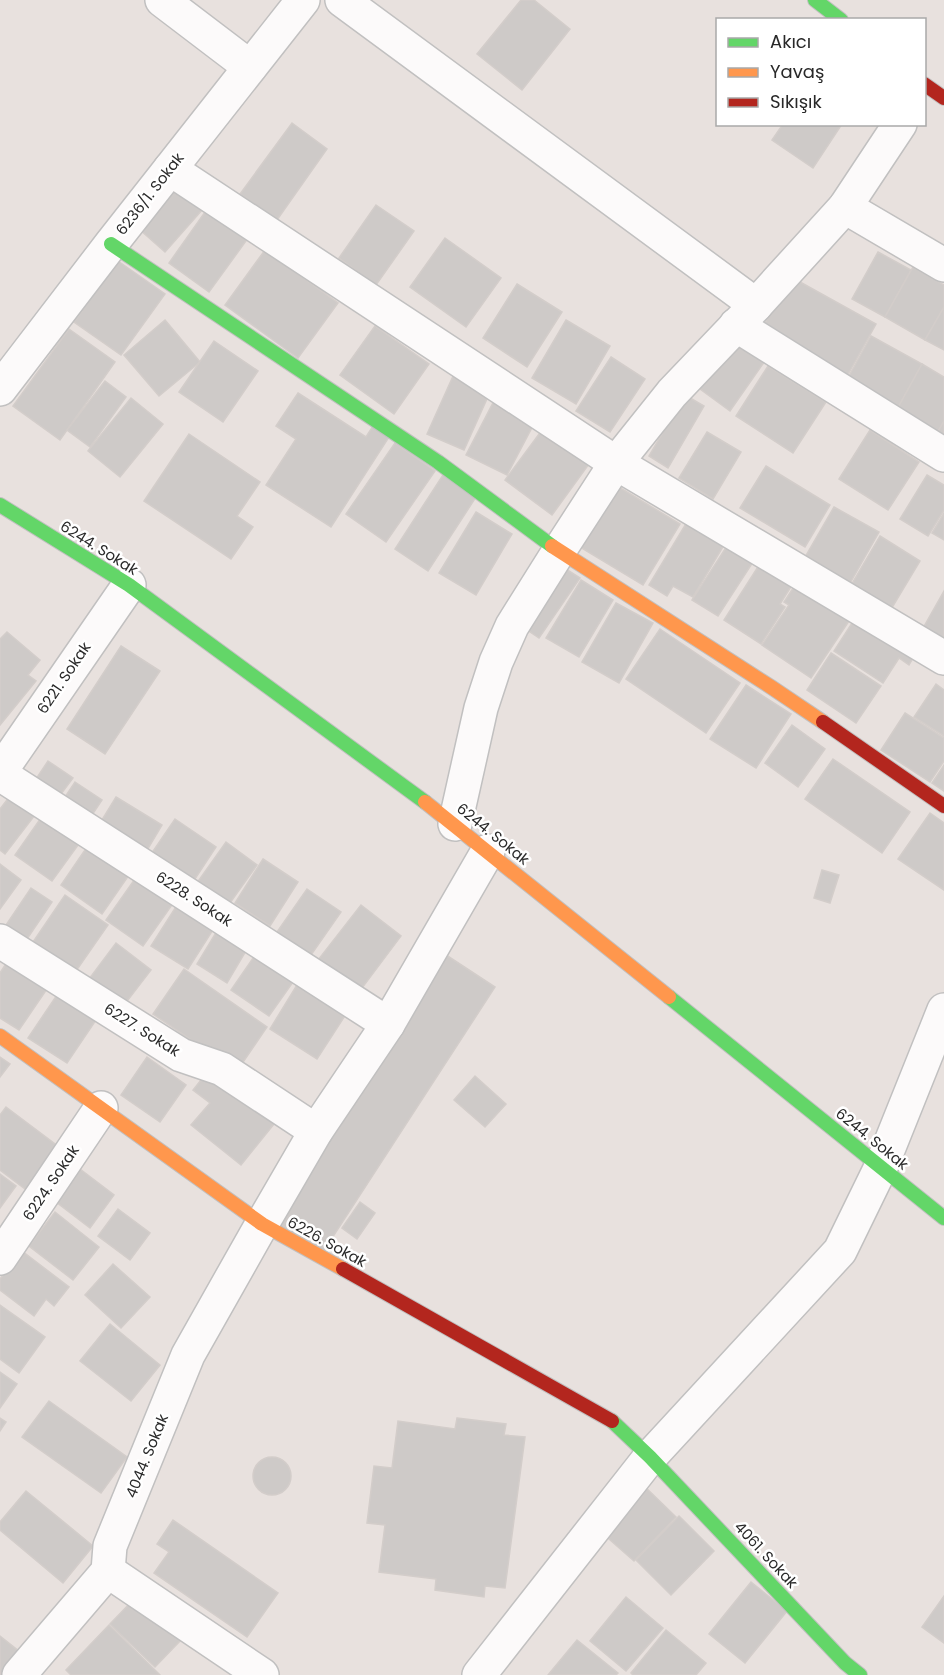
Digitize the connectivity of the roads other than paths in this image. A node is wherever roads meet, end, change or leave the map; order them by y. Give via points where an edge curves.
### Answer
1 (162, 0) edge
2 (303, 0) edge
3 (342, 0) edge
4 (815, 0) edge
5 (838, 18) edge
6 (250, 68) junction
7 (899, 126) edge
8 (170, 169) junction
9 (845, 207) junction
10 (111, 244) junction
11 (944, 265) edge
12 (746, 315) junction
13 (0, 388) edge
14 (944, 455) edge
15 (616, 463) junction
16 (0, 506) edge
17 (559, 551) junction
18 (129, 585) junction
19 (944, 658) edge
20 (0, 773) edge
21 (944, 806) edge
22 (455, 824) junction
23 (488, 851) junction
24 (0, 940) edge
25 (944, 1010) edge
26 (388, 1024) junction
27 (0, 1036) edge
28 (101, 1108) junction
29 (316, 1131) junction
30 (881, 1167) junction
31 (944, 1218) edge
32 (262, 1224) junction
33 (0, 1258) edge
34 (650, 1457) junction
35 (108, 1570) junction
36 (19, 1675) edge
37 (262, 1675) edge
38 (480, 1675) edge
39 (860, 1675) edge

1 - 6 street
2 - 6 street, 6236/1. Sokak
3 - 12 street
4 - 5 street
6 - 8 street, 6236/1. Sokak
7 - 9 street
8 - 10 street, 6236/1. Sokak
8 - 15 street
9 - 11 street
9 - 12 street
10 - 13 street, 6236/1. Sokak
10 - 17 street via 438,462
12 - 14 street
12 - 15 street via 672,393
15 - 17 street
15 - 19 street
16 - 18 street, 6244. Sokak
17 - 21 street via 771,687
17 - 22 street via 512,626 496,662 481,708
18 - 20 street, 6221. Sokak
18 - 22 street, 6244. Sokak
20 - 26 street, 6228. Sokak
22 - 23 street, 6244. Sokak
23 - 26 street, 4044. Sokak
23 - 30 street, 6244. Sokak
24 - 29 street, 6227. Sokak via 181,1055 222,1069
25 - 30 street
26 - 29 street, 4044. Sokak
27 - 28 street, 6226. Sokak
28 - 32 street, 6226. Sokak
28 - 33 street, 6224. Sokak
29 - 32 street, 4044. Sokak
30 - 31 street, 6244. Sokak
30 - 34 street via 840,1251
32 - 34 street, 6226. Sokak via 607,1418
32 - 35 street, 4044. Sokak via 188,1355 110,1545
34 - 38 street
34 - 39 street, 4061. Sokak
35 - 36 street
35 - 37 street

